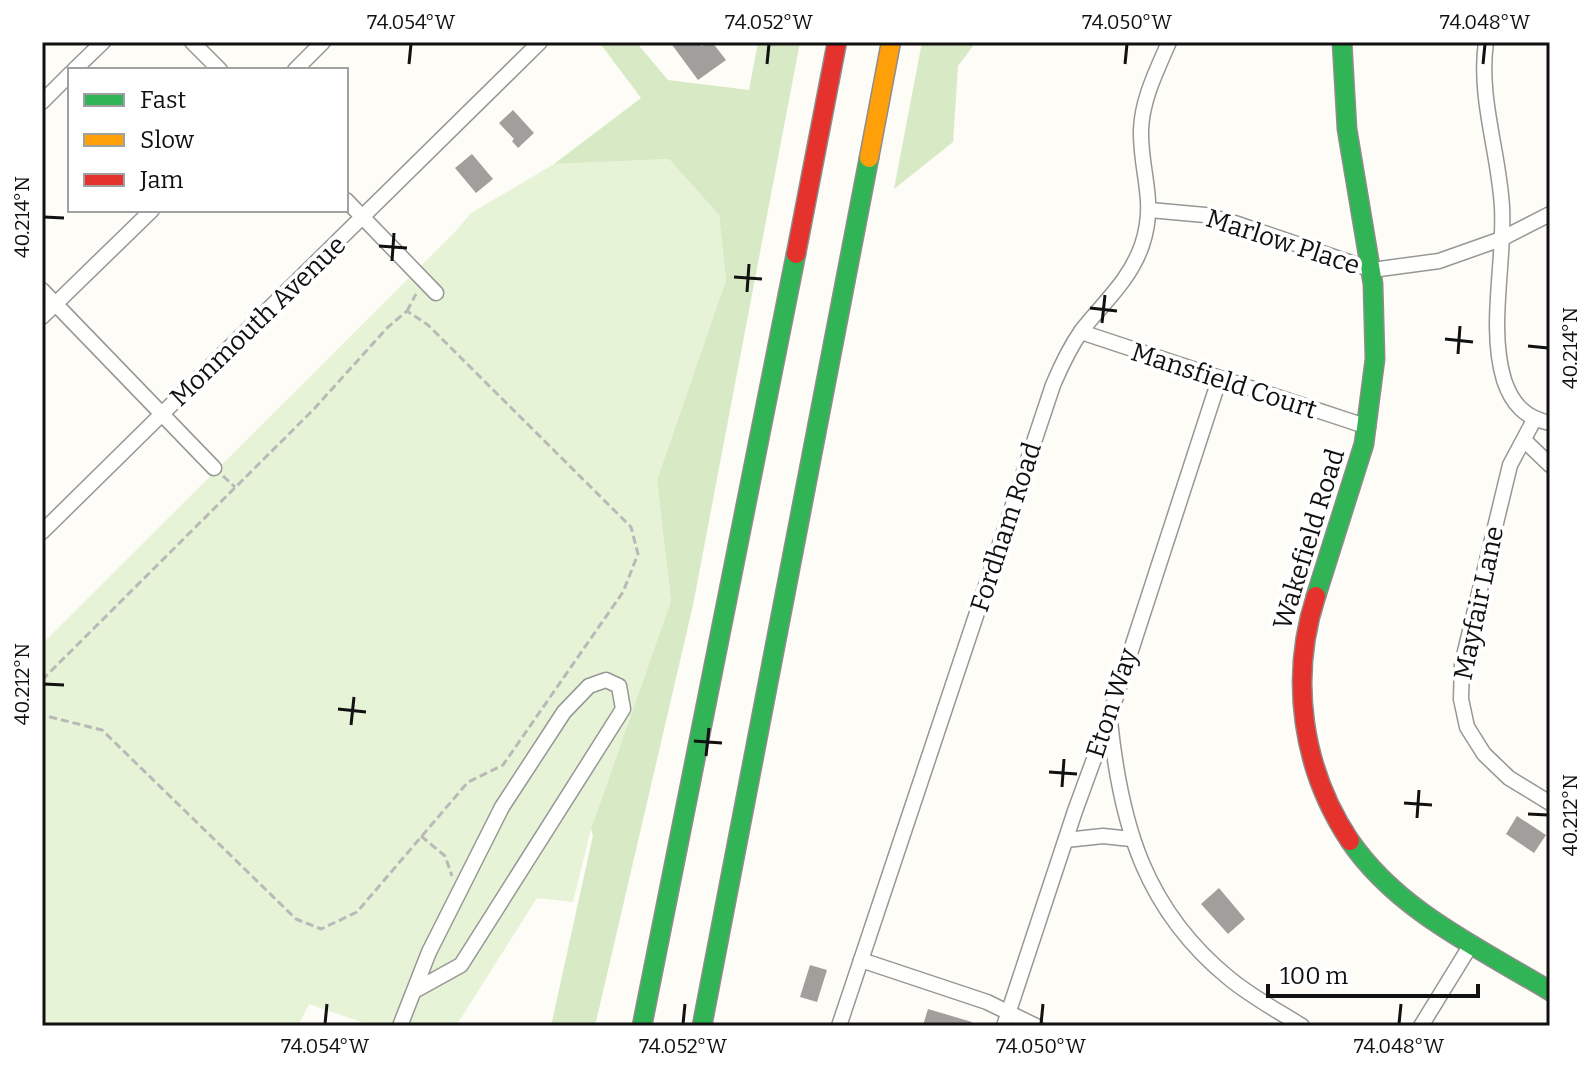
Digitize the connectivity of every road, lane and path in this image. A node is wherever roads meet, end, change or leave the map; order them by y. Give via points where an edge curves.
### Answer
1 (103, 42) edge
2 (192, 42) edge
3 (323, 42) edge
4 (540, 42) edge
5 (837, 42) edge
6 (891, 42) edge
7 (1169, 42) edge
8 (1342, 42) edge
9 (1486, 42) edge
10 (76, 68) edge
11 (218, 68) edge
12 (297, 68) edge
13 (68, 76) edge
14 (42, 102) edge
15 (348, 202) edge
16 (1150, 210) junction
17 (150, 212) edge
18 (1550, 214) edge
19 (363, 218) junction
20 (1501, 239) junction
21 (1372, 270) junction
22 (424, 280) junction
23 (42, 290) edge
24 (436, 293) dead end
25 (55, 304) junction
26 (407, 311) junction
27 (42, 317) edge
28 (1081, 332) junction
29 (1219, 380) junction
30 (162, 414) junction
31 (1534, 420) junction
32 (1550, 423) edge
33 (1368, 427) junction
34 (1525, 441) junction
35 (1550, 465) edge
36 (214, 468) dead end
37 (42, 532) edge
38 (42, 680) edge
39 (42, 715) edge
40 (1109, 718) junction
41 (1550, 803) edge
42 (421, 836) junction
43 (1131, 839) junction
44 (1066, 840) junction
45 (458, 895) junction
46 (1472, 943) junction
47 (861, 960) junction
48 (414, 991) junction
49 (1550, 991) edge
50 (1009, 1011) junction
51 (400, 1026) edge
52 (642, 1026) edge
53 (702, 1026) edge
54 (839, 1026) edge
55 (1004, 1026) edge
56 (1036, 1026) edge
57 (1302, 1026) edge
58 (1421, 1026) edge

1 - 10 street
2 - 11 street
3 - 12 street
4 - 19 street, Monmouth Avenue
5 - 52 main road
6 - 53 main road
7 - 16 street, Fordham Road via 1141,121
8 - 21 main road, Wakefield Road via 1346,138
9 - 20 street via 1484,72 1501,190
13 - 14 street
15 - 19 street
16 - 21 street, Marlow Place via 1216,218
16 - 28 street, Fordham Road via 1128,275
17 - 25 street
18 - 20 street, Marlow Place
19 - 22 street
19 - 30 street, Monmouth Avenue
20 - 21 street, Marlow Place via 1439,261
20 - 31 street via 1498,352 1512,400
21 - 33 main road, Wakefield Road via 1375,354
22 - 24 street
22 - 26 path
23 - 25 street
25 - 27 street
25 - 30 street
26 - 38 path
26 - 42 path via 428,325 631,527 638,554 623,592 503,765 468,782
28 - 29 street, Mansfield Court
28 - 47 street, Fordham Road via 1053,385
29 - 33 street, Mansfield Court
29 - 40 street, Eton Way
30 - 36 street
30 - 37 street, Monmouth Avenue
31 - 32 street
31 - 34 street, Mayfair Lane
33 - 46 main road, Wakefield Road via 1305,636 1301,689 1307,743 1329,808 1363,859 1406,900
34 - 35 street
34 - 41 street, Mayfair Lane via 1506,481 1462,664 1461,699 1467,727 1484,754 1509,778
39 - 42 path via 102,730 296,919 321,929 357,912
40 - 43 street
40 - 44 street, Eton Way
42 - 45 path via 445,856
43 - 44 street
43 - 57 street via 1168,912 1188,938 1231,980
44 - 50 street, Eton Way
45 - 48 street
45 - 48 street via 502,807 564,712 589,686 606,680 619,686 623,709 461,965
46 - 49 main road, Wakefield Road
46 - 58 street
47 - 50 street
47 - 54 street, Fordham Road
48 - 51 street
50 - 55 street, Eton Way
50 - 56 street

